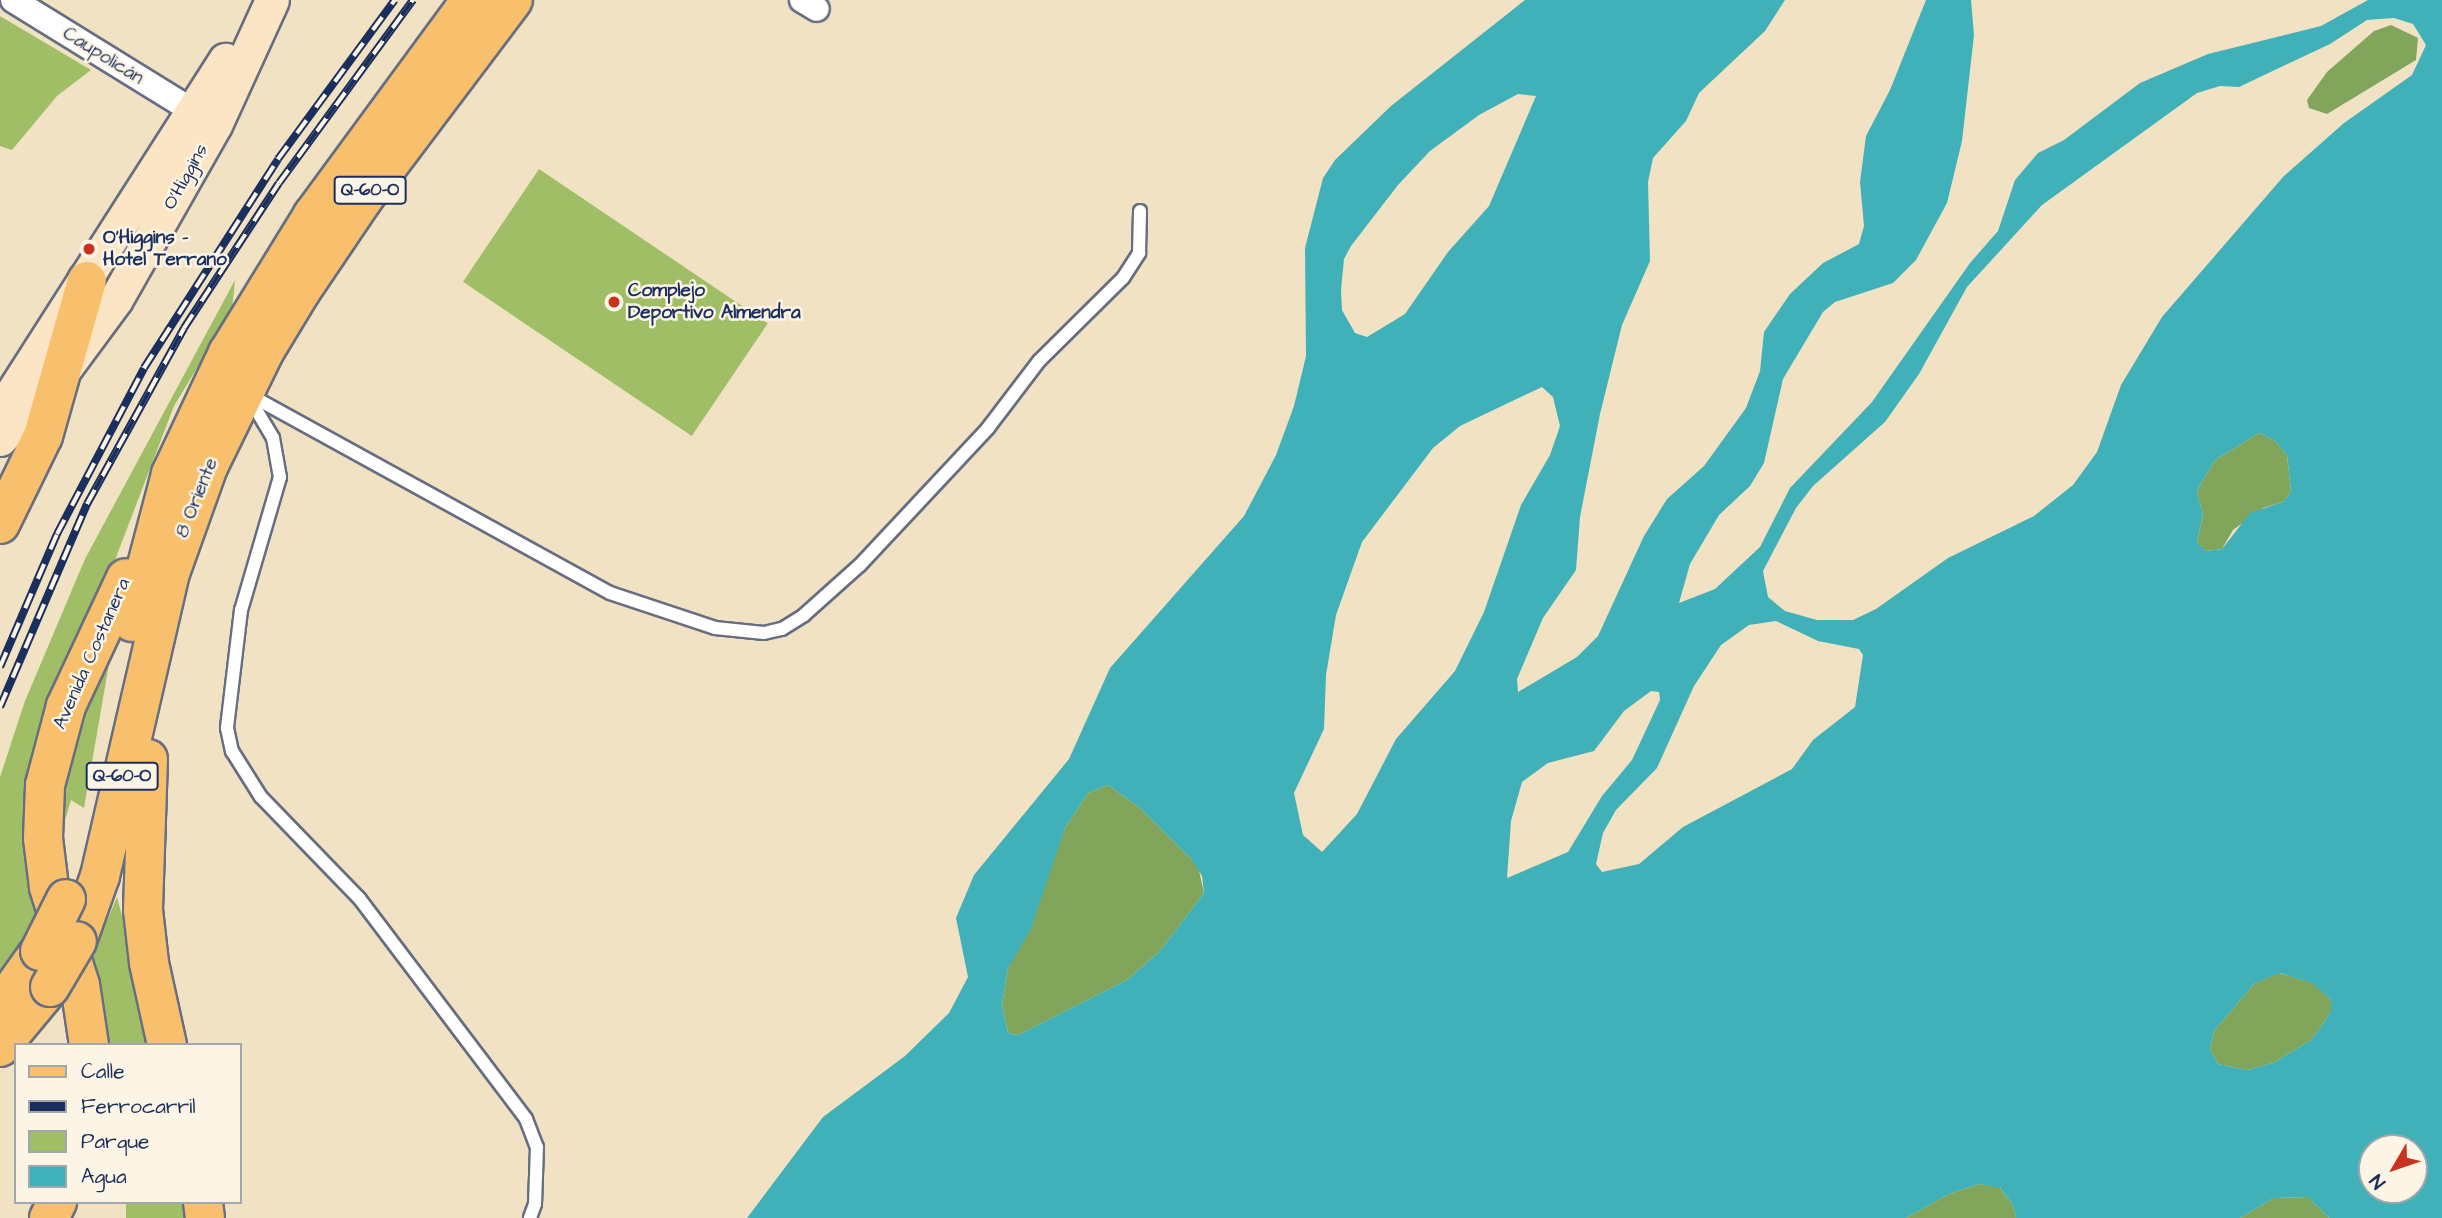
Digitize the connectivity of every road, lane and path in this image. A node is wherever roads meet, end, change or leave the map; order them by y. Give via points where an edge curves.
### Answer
1 (13, 0) edge
2 (264, 0) edge
3 (272, 0) edge
4 (471, 0) edge
5 (513, 0) edge
6 (204, 118) junction
7 (1140, 211) dead end
8 (88, 281) junction
9 (63, 371) junction
10 (241, 385) junction
11 (0, 412) edge
12 (0, 439) edge
13 (171, 474) junction
14 (0, 524) edge
15 (161, 610) junction
16 (45, 969) junction
17 (0, 1007) edge
18 (89, 1043) edge
19 (167, 1043) edge
20 (0, 1047) edge
21 (530, 1218) edge

1 - 6 street, Caupolicán
2 - 6 main road, O'Higgins
3 - 6 main road, O'Higgins
4 - 10 main road, 8 Oriente / Q-60-O via 313,215
5 - 10 main road, 8 Oriente / Q-60-O via 320,262
6 - 8 main road, O'Higgins
6 - 9 main road, O'Higgins via 116,299
7 - 10 lane via 1139,253 1123,278 1039,361 988,428 860,565 804,615 782,629 764,633 715,628 610,593
8 - 9 main road
8 - 11 main road, O'Higgins
9 - 12 main road, O'Higgins
9 - 14 main road via 36,454
10 - 13 main road, 8 Oriente / Q-60-O
10 - 15 main road, 8 Oriente / Q-60-O via 186,522
10 - 21 lane via 273,438 280,477 241,610 227,728 232,751 261,797 359,898 526,1119 537,1147 535,1204
13 - 16 main road, 8 Oriente / Q-60-O, bridge via 145,560 89,827
13 - 18 main road, Avenida Costanera via 66,706 45,785 43,838 49,887 80,985
15 - 16 main road, 8 Oriente / Q-60-O, bridge via 100,876 77,941
15 - 19 main road via 141,874 149,963
16 - 17 main road, 8 Oriente / Q-60-O
16 - 20 main road, 8 Oriente / Q-60-O

